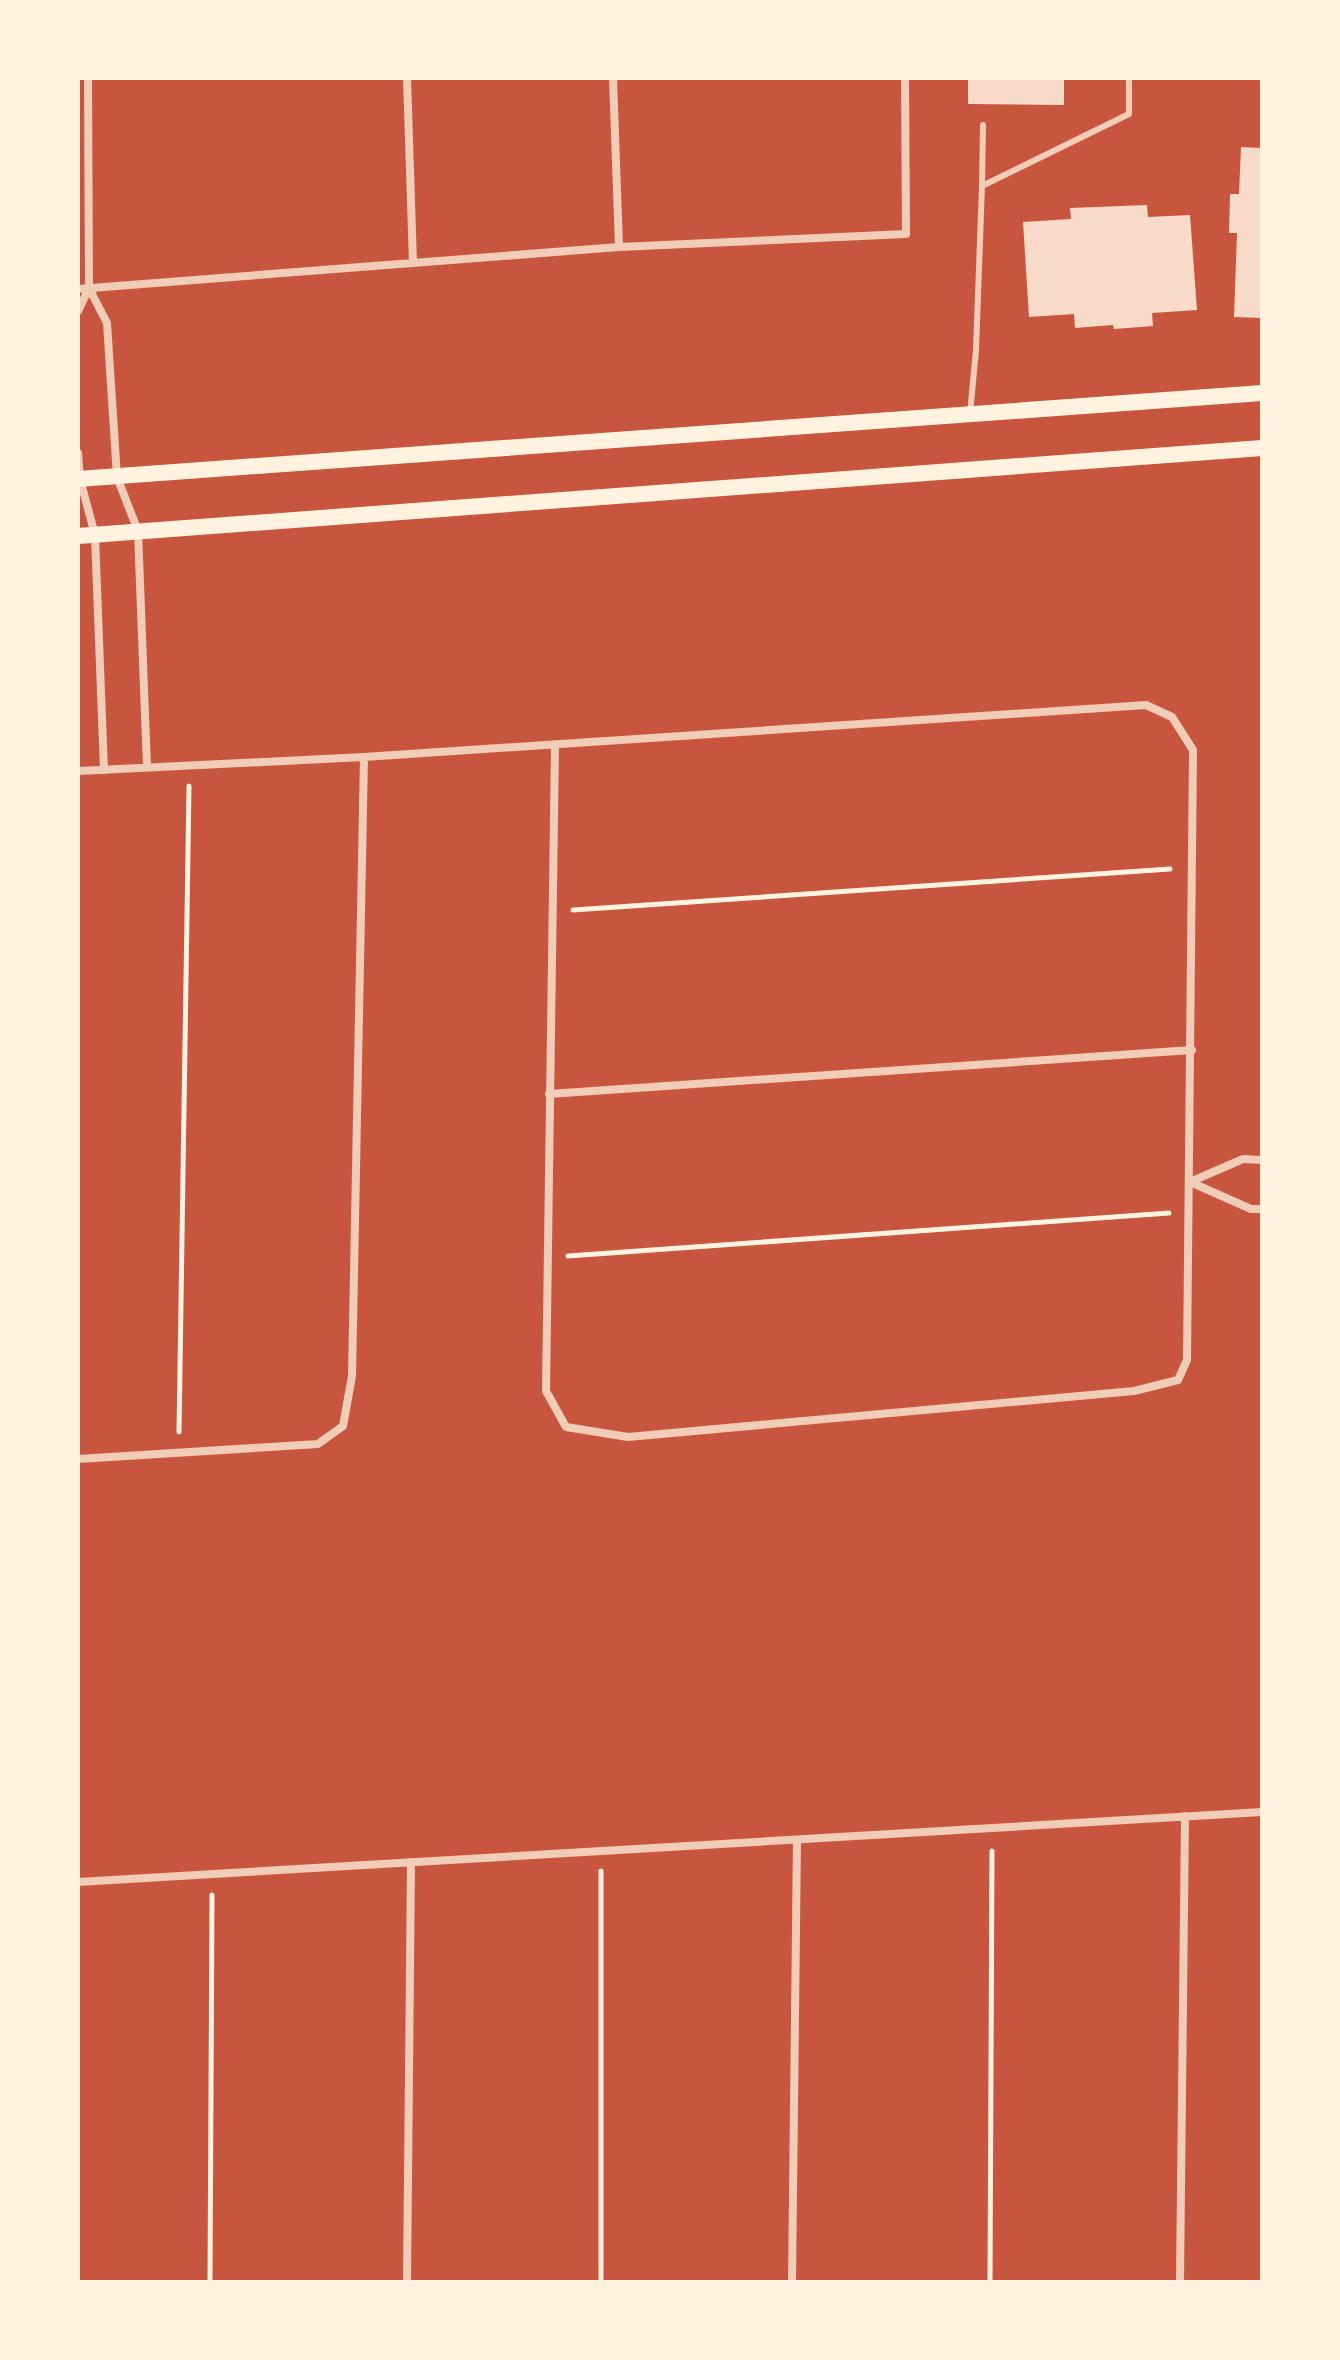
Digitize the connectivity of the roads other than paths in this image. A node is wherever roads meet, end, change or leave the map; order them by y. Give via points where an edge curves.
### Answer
1 (88, 78) edge
2 (407, 78) edge
3 (613, 78) edge
4 (905, 78) edge
5 (1129, 78) edge
6 (88, 102) junction
7 (78, 103) edge
8 (983, 125) dead end
9 (982, 186) junction
10 (619, 247) junction
11 (413, 263) junction
12 (89, 288) junction
13 (78, 289) edge
14 (78, 311) edge
15 (1262, 393) edge
16 (970, 415) junction
17 (1262, 448) edge
18 (78, 453) edge
19 (117, 477) junction
20 (79, 479) edge
21 (138, 531) junction
22 (86, 535) edge
23 (555, 745) junction
24 (364, 757) junction
25 (147, 767) junction
26 (104, 770) junction
27 (78, 771) edge
28 (1192, 1050) junction
29 (549, 1094) junction
30 (1262, 1160) edge
31 (1190, 1182) junction
32 (1262, 1209) edge
33 (78, 1459) edge
34 (1262, 1812) edge
35 (1185, 1816) junction
36 (797, 1840) junction
37 (411, 1862) junction
38 (78, 1882) edge
39 (407, 2282) edge
40 (792, 2282) edge
41 (1180, 2282) edge

1 - 6 street
2 - 11 street
3 - 10 street
4 - 10 street via 906,234
5 - 9 lane via 1129,114
6 - 7 street
6 - 12 street
8 - 9 lane
9 - 16 lane
10 - 11 street
11 - 12 street
12 - 13 street
12 - 14 street
12 - 19 street via 107,323
15 - 16 main road
16 - 19 main road
17 - 21 main road
18 - 20 street
19 - 20 main road
19 - 21 street
20 - 22 street
21 - 22 main road
21 - 25 street
22 - 26 street
23 - 24 street
23 - 28 street via 1146,705 1172,717 1193,750
23 - 29 street
24 - 25 street
24 - 33 street via 352,1376 343,1426 318,1444
25 - 26 street
26 - 27 street
28 - 29 street
28 - 31 street
29 - 31 street via 546,1391 566,1427 628,1437 1134,1391 1178,1380 1187,1360
30 - 31 street via 1243,1159
31 - 32 street
34 - 35 street
35 - 36 street
35 - 41 street
36 - 37 street
36 - 40 street
37 - 38 street
37 - 39 street

